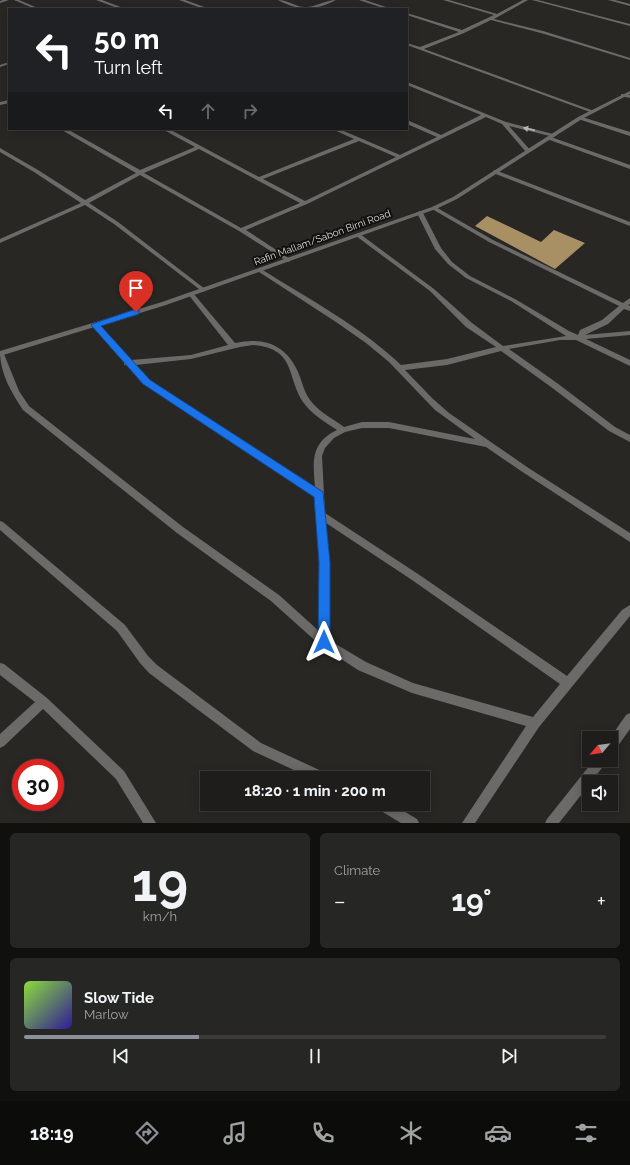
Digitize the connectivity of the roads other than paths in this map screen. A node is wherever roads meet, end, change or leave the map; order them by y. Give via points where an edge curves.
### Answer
1 (7, 0) edge
2 (16, 0) edge
3 (98, 0) edge
4 (181, 0) edge
5 (280, 0) edge
6 (334, 0) edge
7 (361, 0) edge
8 (445, 0) edge
9 (526, 0) edge
10 (534, 0) edge
11 (610, 0) edge
12 (0, 2) edge
13 (630, 5) edge
14 (36, 8) edge
15 (121, 8) edge
16 (205, 8) edge
17 (303, 8) edge
18 (309, 8) edge
19 (387, 8) edge
20 (408, 14) edge
21 (498, 15) junction
22 (491, 19) junction
23 (630, 25) edge
24 (463, 32) junction
25 (408, 44) edge
26 (420, 49) junction
27 (630, 59) edge
28 (408, 83) edge
29 (630, 92) edge
30 (627, 96) edge
31 (592, 111) junction
32 (486, 115) junction
33 (580, 118) junction
34 (408, 122) edge
35 (504, 123) junction
36 (65, 130) edge
37 (167, 130) edge
38 (338, 130) edge
39 (630, 134) edge
40 (551, 136) junction
41 (441, 137) junction
42 (359, 139) junction
43 (199, 147) junction
44 (0, 150) edge
45 (528, 151) junction
46 (402, 157) junction
47 (630, 167) edge
48 (141, 172) junction
49 (495, 172) junction
50 (258, 179) junction
51 (85, 203) junction
52 (305, 203) junction
53 (434, 208) junction
54 (420, 213) junction
55 (630, 224) edge
56 (241, 230) junction
57 (358, 235) junction
58 (0, 241) edge
59 (288, 260) junction
60 (259, 270) junction
61 (203, 290) junction
62 (191, 294) junction
63 (630, 300) edge
64 (627, 307) edge
65 (95, 325) junction
66 (630, 333) edge
67 (578, 338) junction
68 (233, 346) junction
69 (503, 348) junction
70 (0, 354) edge
71 (127, 362) junction
72 (630, 363) edge
73 (398, 368) junction
74 (343, 430) junction
75 (630, 439) edge
76 (488, 445) junction
77 (319, 495) junction
78 (320, 514) junction
79 (0, 525) edge
80 (630, 538) edge
81 (630, 610) edge
82 (324, 642) junction
83 (0, 668) edge
84 (568, 683) junction
85 (43, 702) junction
86 (630, 719) edge
87 (535, 722) junction
88 (618, 736) edge
89 (0, 742) edge
90 (595, 767) edge
91 (309, 771) edge
92 (392, 811) edge
93 (150, 823) edge
94 (413, 823) edge
95 (468, 823) edge
96 (551, 823) edge

1 - 12 street
2 - 14 street
3 - 15 street
4 - 16 street
5 - 17 street
6 - 18 street
7 - 19 street
8 - 21 street
9 - 21 street
10 - 23 street
11 - 13 street
20 - 24 street
21 - 22 street
22 - 24 street
22 - 27 street
24 - 26 street
25 - 26 street
26 - 31 street
28 - 32 street
29 - 30 street, Rafin Mallam/Sabon Birni Road
30 - 31 street, Rafin Mallam/Sabon Birni Road
31 - 33 street, Rafin Mallam/Sabon Birni Road
32 - 35 street
32 - 41 street
33 - 39 street
33 - 40 street, Rafin Mallam/Sabon Birni Road
34 - 41 street
40 -> 35 street
35 - 45 street
36 - 48 street
37 - 43 street
38 - 42 street
40 - 45 street, Rafin Mallam/Sabon Birni Road
40 - 47 street
41 - 46 street
42 - 46 street
42 - 50 street
43 - 48 street
43 - 50 street
44 - 51 street via 36,170
45 - 49 street, Rafin Mallam/Sabon Birni Road
46 - 52 street
48 - 51 street
48 - 56 street
49 - 53 street, Rafin Mallam/Sabon Birni Road via 455,198
49 - 55 street
50 - 52 street
51 - 58 street
51 - 61 street via 116,223
52 - 56 street
53 - 54 street, Rafin Mallam/Sabon Birni Road
53 - 64 street via 498,245
54 - 57 street, Rafin Mallam/Sabon Birni Road
54 - 67 street via 438,249 450,263 468,277
56 - 59 street
57 - 59 street, Rafin Mallam/Sabon Birni Road
57 - 69 street via 427,286 470,325
59 - 60 street, Rafin Mallam/Sabon Birni Road
60 - 61 street, Rafin Mallam/Sabon Birni Road
60 - 73 street via 365,338
61 - 62 street, Rafin Mallam/Sabon Birni Road
62 - 65 street, Rafin Mallam/Sabon Birni Road
62 - 68 street
63 - 64 street
64 - 67 street via 605,322 583,332
65 - 70 street, Rafin Mallam/Sabon Birni Road
65 - 71 street
66 - 67 street
67 - 69 street via 560,338
67 - 72 street
68 - 71 street via 191,357
68 - 74 street via 259,342 286,356 296,372 306,400
69 - 73 street via 447,362
69 - 75 street via 612,429
70 - 82 street via 15,392 26,408 180,530 275,598
71 - 77 street via 146,382
73 - 76 street via 434,406
74 - 76 street via 362,425 389,425
74 - 77 street via 331,436 318,456
76 - 80 street
77 - 78 street
78 - 82 street via 324,562
78 - 84 street
79 - 91 street via 121,628 153,669 257,747
81 - 84 street
82 - 87 street via 362,666 412,688
83 - 85 street
84 - 87 street
85 - 89 street
85 - 93 street via 120,775
86 - 88 street
87 - 95 street
90 - 96 street
92 - 94 street

